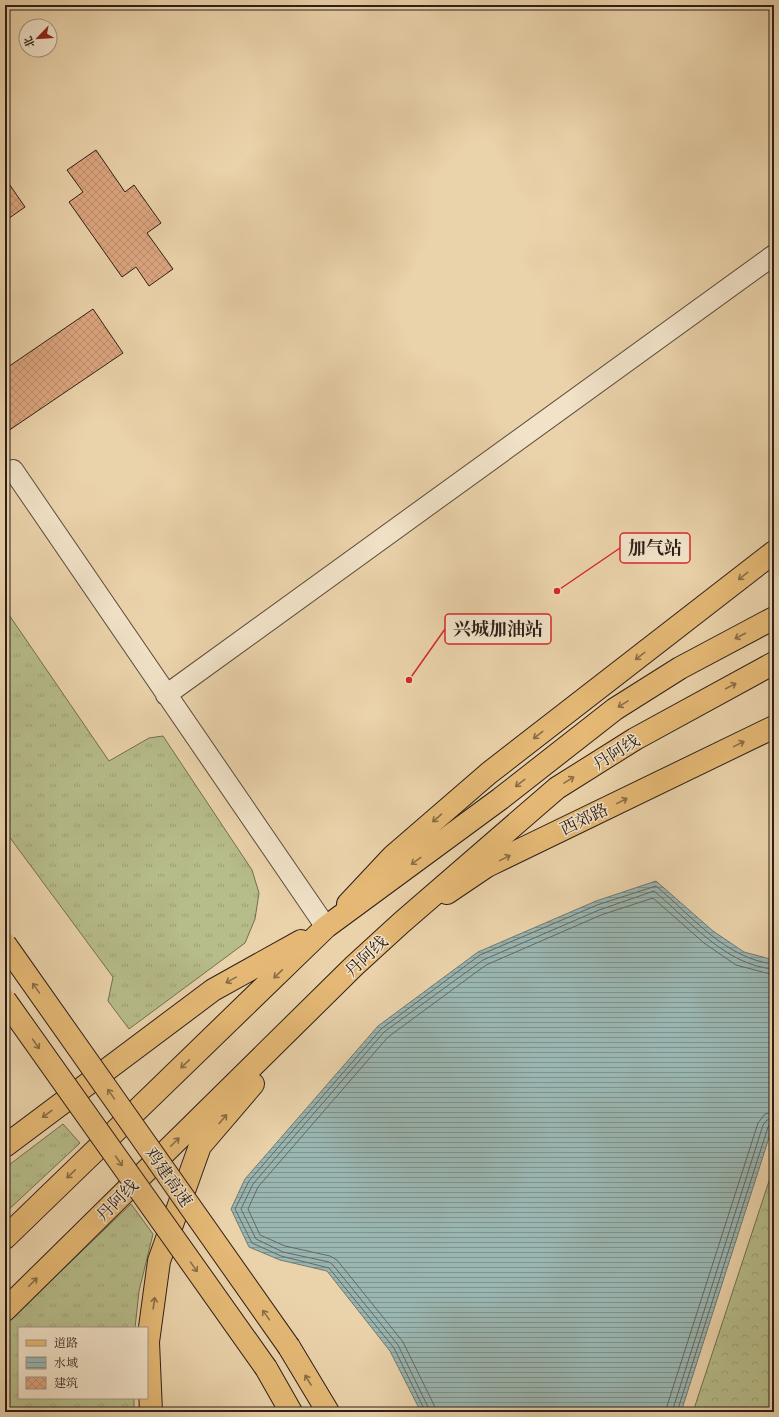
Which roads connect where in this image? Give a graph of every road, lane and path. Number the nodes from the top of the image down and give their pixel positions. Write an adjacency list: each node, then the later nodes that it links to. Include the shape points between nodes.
1 (774, 255): 6 (street)
2 (13, 470): 6 (street)
3 (774, 552): 9 (main road, one-way to 9, via 490,772 393,856)
4 (774, 618): 9 (main road, 丹阿线, one-way to 9, via 680,668 615,709 500,799)
5 (774, 663): 8 (main road, 丹阿线, one-way to 5, via 557,788 635,739)
6 (166, 695): 9 (street)
7 (774, 727): 8 (main road, 西郊路, one-way to 7, via 487,866)
8 (401, 923): 11 (main road, 丹阿线)
9 (326, 927): 13 (main road, one-way to 13, via 213,990); 14 (main road, 丹阿线, one-way to 14)
10 (5, 944): 18 (main road, 鸡建高速, one-way to 10, bridge, via 288,1347)
11 (354, 966): 15 (main road, 丹阿线, one-way to 11); 16 (main road, one-way to 11, via 148,1342 159,1261 200,1146)
12 (5, 1000): 17 (main road, 鸡建高速, one-way to 17, bridge, via 266,1368)
13 (5, 1146)
14 (5, 1238)
15 (5, 1310)
16 (151, 1412)
17 (291, 1412)
18 (328, 1412)

